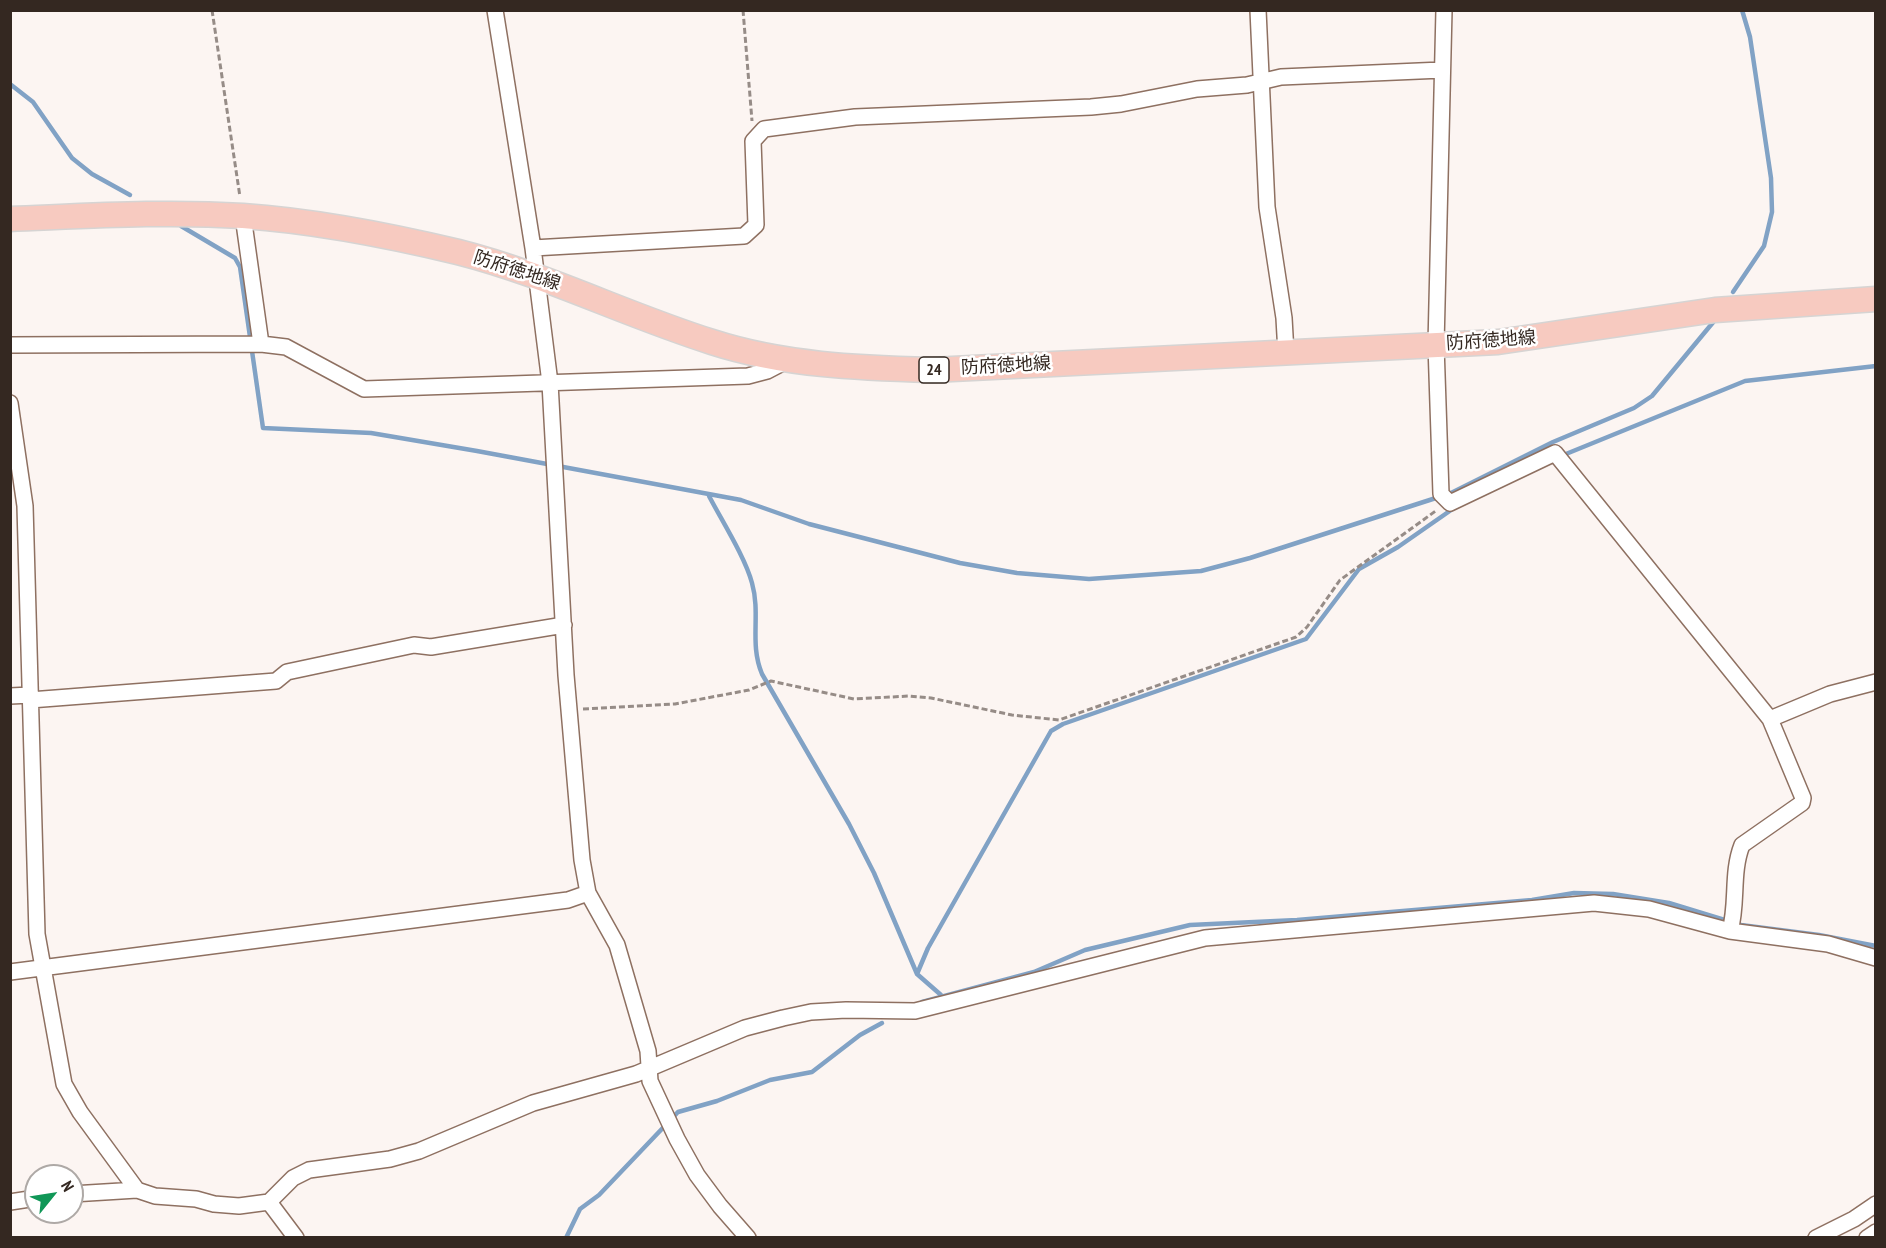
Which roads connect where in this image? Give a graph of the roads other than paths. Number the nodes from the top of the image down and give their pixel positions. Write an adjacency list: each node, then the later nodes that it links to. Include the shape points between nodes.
1 (495, 10): 8 (street)
2 (1258, 10): 5 (street)
3 (1444, 10): 4 (street)
4 (1442, 70): 5 (street, via 1281,76); 13 (street)
5 (1261, 81): 8 (street, via 1111,105 855,117 764,129 753,141 756,225 744,236); 14 (street, via 1267,207)
6 (243, 216): 7 (main road, 防府徳地線 / 24, via 128,214); 9 (main road, 防府徳地線 / 24, via 396,238); 11 (street)
7 (10, 219)
8 (533, 248): 9 (street)
9 (536, 276): 15 (main road, 防府徳地線 / 24, via 713,343); 16 (street)
10 (1875, 299): 13 (main road, 防府徳地線 / 24, via 1743,307 1556,335)
11 (261, 344): 12 (street); 16 (street, via 286,347 364,389)
12 (10, 345)
13 (1436, 345): 14 (main road, 防府徳地線 / 24); 22 (street, via 1439,484 1445,500 1449,503 1555,453)
14 (1286, 353): 15 (main road, 防府徳地線 / 24, via 932,370 852,368)
15 (788, 360): 16 (street, via 748,376)
16 (550, 383): 18 (street)
17 (10, 403): 21 (street, via 25,506)
18 (564, 625): 21 (street, via 431,647 414,645 287,672 276,681); 23 (street, via 582,860)
19 (1875, 682): 22 (street, via 1830,694)
20 (10, 696): 21 (street)
21 (30, 697): 26 (street, via 37,934)
22 (1770, 719): 24 (street, via 1802,803 1742,845 1734,884)
23 (588, 892): 26 (street, via 568,900); 28 (street, via 617,945 648,1051)
24 (1732, 924): 25 (street); 28 (street, via 1594,903 1205,938 915,1011 846,1010 783,1018 744,1028)
25 (1875, 958)
26 (43, 968): 27 (street); 29 (street, via 64,1084)
27 (10, 972)
28 (649, 1068): 31 (street, via 533,1103 419,1151 309,1170 293,1178); 35 (street, via 650,1081 696,1175)
29 (137, 1190): 30 (street); 31 (street, via 214,1204)
30 (84, 1193)
31 (269, 1202): 34 (street)
32 (1875, 1204): 36 (street)
33 (1875, 1232): 37 (street)
34 (296, 1238)
35 (748, 1238)
36 (1816, 1238)
37 (1867, 1238)

